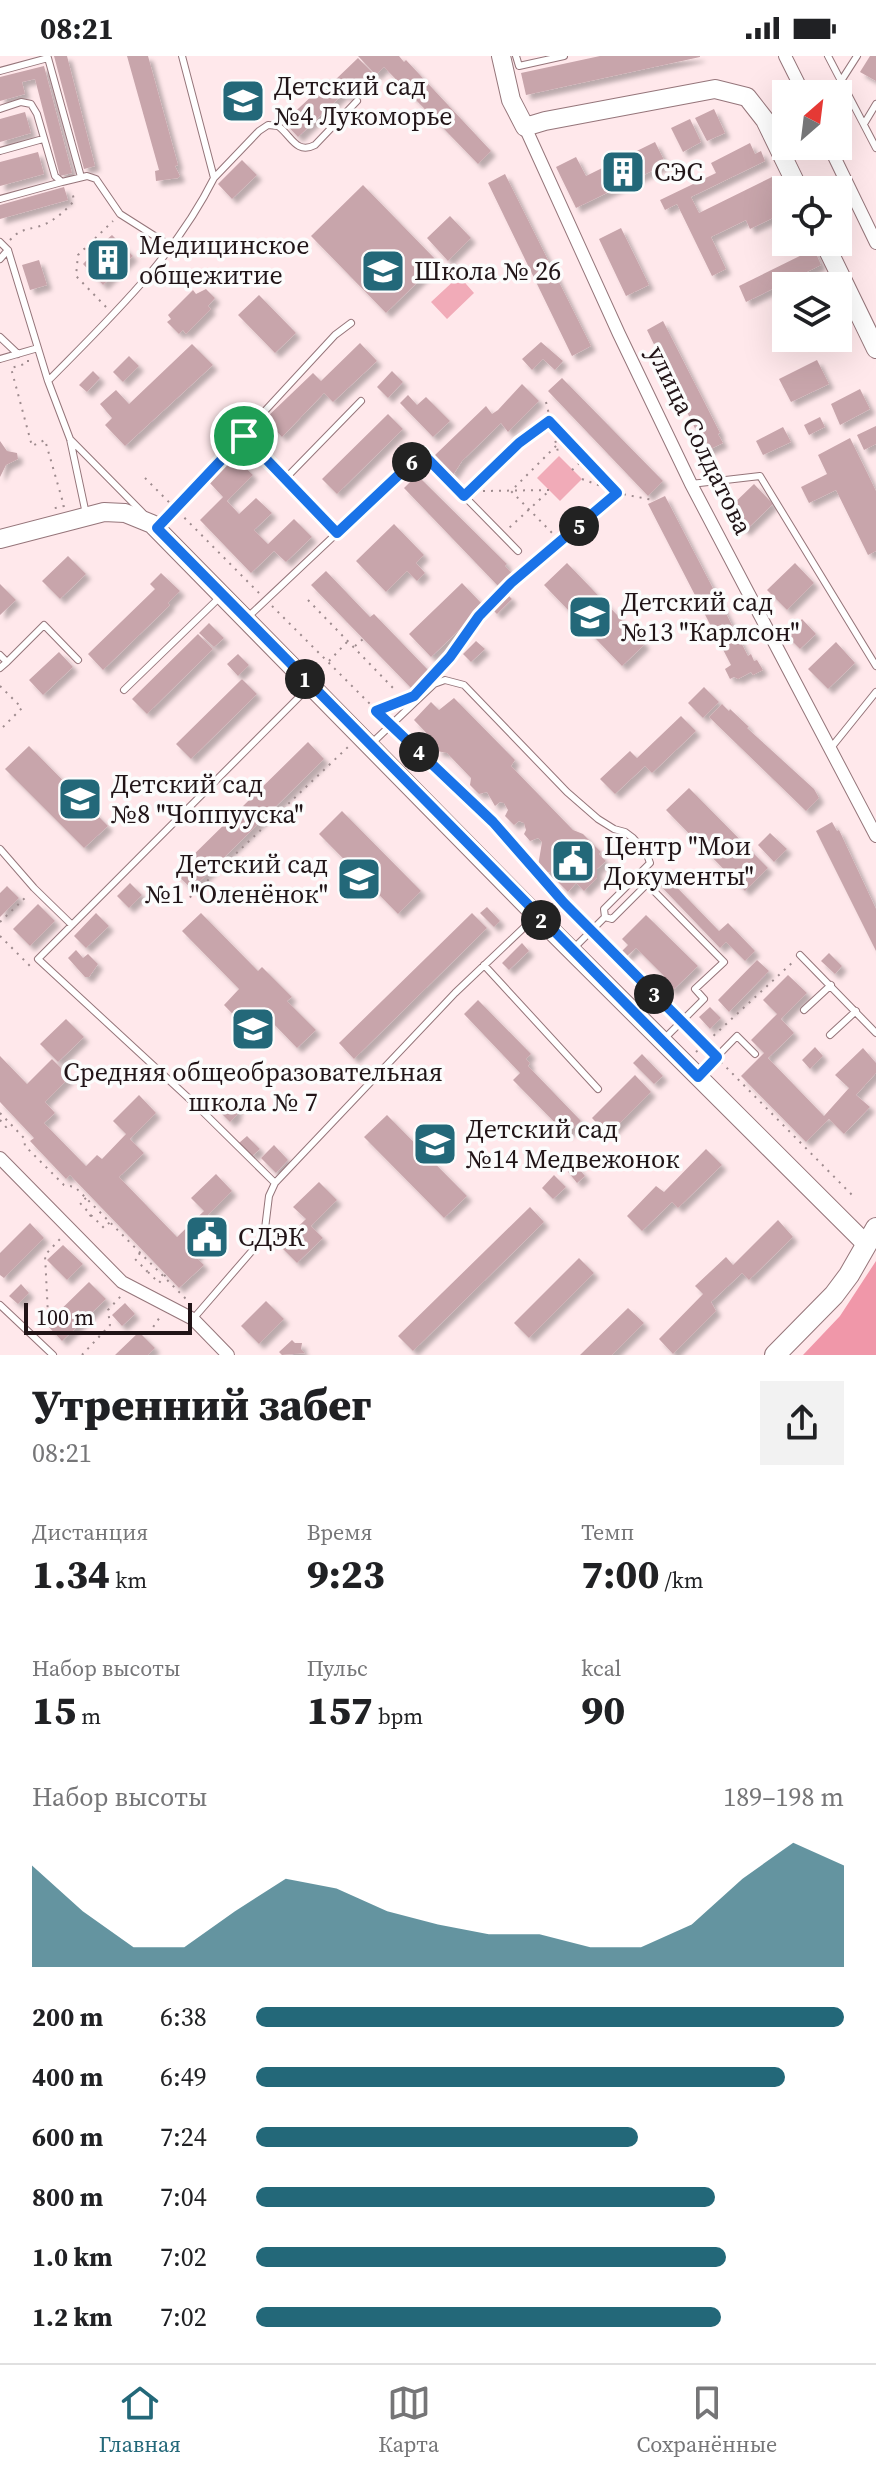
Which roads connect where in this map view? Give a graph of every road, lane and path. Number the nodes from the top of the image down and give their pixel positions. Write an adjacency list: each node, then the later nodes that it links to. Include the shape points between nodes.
1 (182, 56): 24 (lane)
2 (501, 56): 17 (main road, улица Солдатова, via 511,100)
3 (516, 56): 4 (lane, via 519,66)
4 (564, 56)
5 (785, 56): 9 (street)
6 (828, 56): 10 (lane)
7 (857, 56): 11 (lane)
8 (0, 71): 23 (lane, via 48,58)
9 (797, 80)
10 (840, 80)
11 (842, 80)
12 (357, 101): 24 (lane, via 307,149 278,126 263,127)
13 (852, 102): 16 (lane)
14 (876, 104): 16 (lane)
15 (0, 109): 18 (lane, via 31,104)
16 (864, 124): 19 (lane)
17 (525, 127): 22 (main road, via 715,89 747,97 765,120); 57 (street, улица Солдатова)
18 (43, 139): 20 (lane); 26 (lane, via 49,164)
19 (876, 148)
20 (0, 151)
21 (836, 160): 30 (street)
22 (792, 176)
23 (81, 177): 25 (lane); 28 (lane, via 96,179)
24 (214, 178): 31 (lane)
25 (71, 180): 26 (lane); 32 (path, via 74,201 40,226 21,229 10,239)
26 (62, 182): 27 (lane)
27 (0, 199)
28 (120, 214): 31 (lane); 35 (path, via 78,255 76,276)
29 (0, 242): 32 (lane)
30 (876, 243)
31 (172, 247): 35 (lane)
32 (8, 250): 34 (lane); 38 (lane)
33 (831, 256): 39 (main road)
34 (0, 259)
35 (113, 314): 42 (lane)
36 (351, 323): 46 (lane)
37 (0, 337): 40 (lane)
38 (38, 348): 40 (lane); 42 (lane)
39 (876, 349)
40 (22, 353): 41 (lane); 62 (path, via 28,363 11,368 32,446 45,440 64,506)
41 (0, 359)
42 (48, 381): 47 (lane)
43 (361, 401): 55 (lane)
44 (546, 402): 45 (path)
45 (549, 421): 48 (path); 49 (path); 51 (path)
46 (244, 436): 54 (lane); 55 (lane)
47 (70, 439): 65 (lane); 66 (lane)
48 (519, 443): 59 (lane)
49 (556, 446): 50 (path); 58 (path)
50 (559, 456)
51 (585, 458): 52 (path); 60 (path)
52 (572, 470)
53 (145, 478): 63 (path)
54 (202, 479): 63 (path)
55 (285, 479): 67 (lane)
56 (582, 479): 60 (path)
57 (691, 484): 83 (lane, via 760,476); 97 (street, улица Солдатова)
58 (511, 491): 59 (path); 64 (path); 64 (path, via 550,490)
59 (467, 493): 67 (lane, via 422,453); 68 (lane)
60 (617, 493): 61 (path); 70 (path)
61 (653, 500)
62 (51, 509)
63 (175, 509): 66 (path); 73 (path)
64 (529, 510): 68 (path); 70 (path)
65 (86, 516): 66 (main road, via 115,511); 69 (main road)
66 (155, 526): 72 (main road)
67 (337, 533): 73 (lane)
68 (502, 534): 71 (lane)
69 (0, 539)
70 (560, 542): 85 (path, via 479,616)
71 (518, 551)
72 (222, 594): 75 (main road); 88 (lane)
73 (266, 600): 75 (lane); 82 (path)
74 (308, 600): 77 (path)
75 (246, 619): 86 (main road)
76 (363, 639): 78 (path)
77 (348, 641): 78 (path); 82 (path)
78 (354, 647): 89 (path)
79 (0, 655): 81 (lane)
80 (78, 660): 81 (lane, via 44,625)
81 (7, 662): 84 (lane)
82 (328, 662): 92 (path)
83 (876, 666)
84 (0, 668)
85 (432, 676)
86 (311, 685): 95 (main road); 105 (lane)
87 (0, 686): 94 (path, via 22,708)
88 (124, 690)
89 (395, 690)
90 (876, 692): 97 (lane)
91 (414, 696): 92 (path)
92 (376, 711): 93 (path)
93 (391, 725): 95 (lane); 103 (lane, via 434,684 445,680 474,693 567,792 598,819 625,832 651,859 604,909); 106 (path, via 493,822)
94 (0, 730)
95 (370, 745): 102 (main road)
96 (349, 746): 101 (path)
97 (830, 749): 98 (street, улица Солдатова)
98 (876, 836)
99 (0, 849): 100 (lane)
100 (34, 888): 104 (path); 105 (lane)
101 (184, 903)
102 (536, 915): 108 (main road); 110 (lane)
103 (605, 917): 106 (lane); 115 (lane, via 612,919 647,884 724,962 695,989 704,999)
104 (0, 922)
105 (72, 925): 134 (lane, via 38,959)
106 (591, 930): 108 (lane); 115 (path)
107 (0, 936): 111 (path)
108 (571, 951): 118 (main road)
109 (800, 955): 112 (lane); 119 (path)
110 (484, 965): 123 (lane); 134 (lane)
111 (31, 967)
112 (831, 985): 113 (lane); 114 (lane)
113 (804, 1010)
114 (856, 1011): 116 (lane); 117 (lane)
115 (682, 1022): 118 (lane); 119 (path)
116 (876, 1033)
117 (830, 1035)
118 (663, 1041): 122 (main road)
119 (704, 1045): 121 (path); 122 (path)
120 (755, 1054): 121 (lane, via 737,1036)
121 (717, 1057): 122 (lane); 136 (path)
122 (691, 1070): 140 (main road)
123 (598, 1089)
124 (0, 1113): 127 (path)
125 (0, 1120): 127 (path, via 6,1127)
126 (19, 1122): 128 (path)
127 (10, 1123): 128 (path)
128 (14, 1127): 129 (path)
129 (31, 1153): 130 (path); 133 (path)
130 (27, 1157)
131 (0, 1158): 150 (street, via 122,1282)
132 (48, 1160): 133 (path)
133 (43, 1165): 135 (path, via 52,1177)
134 (275, 1183): 150 (lane, via 264,1237)
135 (85, 1195): 137 (path, via 80,1203); 139 (path)
136 (855, 1198)
137 (91, 1215): 138 (path); 139 (path, via 104,1228)
138 (87, 1219)
139 (112, 1221): 142 (path)
140 (871, 1236): 156 (main road, via 834,1295)
141 (60, 1239): 152 (path, via 45,1255 48,1315)
142 (139, 1250): 143 (path, via 135,1259); 145 (path)
143 (147, 1271): 144 (path); 145 (path, via 159,1283)
144 (142, 1275)
145 (165, 1276): 147 (path, via 186,1299)
146 (121, 1296): 154 (path, via 108,1310 110,1325)
147 (183, 1302)
148 (0, 1305): 152 (lane)
149 (160, 1317): 151 (path, via 147,1336)
150 (193, 1319): 155 (street)
151 (143, 1333)
152 (31, 1334): 153 (lane)
153 (53, 1355)
154 (82, 1355)
155 (228, 1355)
156 (775, 1355)

